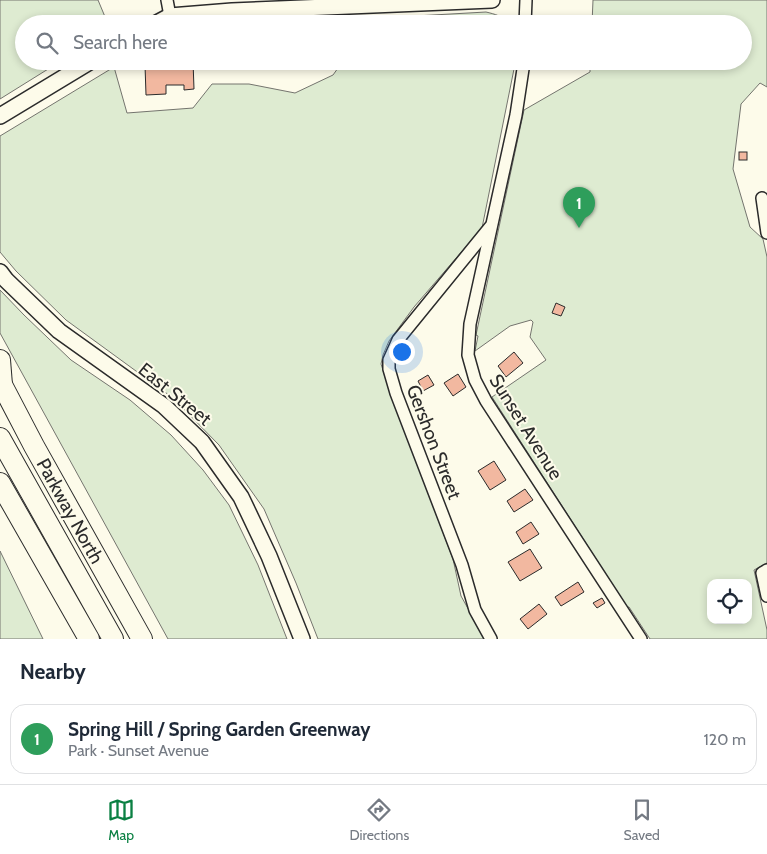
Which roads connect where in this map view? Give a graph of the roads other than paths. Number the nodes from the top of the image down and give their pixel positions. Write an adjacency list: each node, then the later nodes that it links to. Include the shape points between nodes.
1 (167, 0): 4 (street)
2 (492, 0): 5 (main road)
3 (526, 0): 6 (street)
4 (170, 15)
5 (182, 15)
6 (525, 15)
7 (77, 70): 9 (main road)
8 (523, 70): 11 (street, Sunset Avenue)
9 (0, 116)
10 (762, 198): 12 (street)
11 (493, 225): 24 (street, Gershon Street, via 398,340 389,369 462,565 475,610); 25 (street, Sunset Avenue, via 470,324 468,355 475,380)
12 (767, 233)
13 (0, 272): 23 (main road, East Street, via 59,332 164,406 202,442 241,498 269,556)
14 (0, 360): 15 (highway)
15 (1, 383): 22 (highway, Parkway North)
16 (0, 438): 21 (highway)
17 (0, 483): 20 (highway)
18 (764, 572): 19 (street)
19 (767, 596)
20 (89, 639)
21 (114, 639)
22 (142, 639)
23 (302, 639)
24 (491, 639)
25 (642, 639)

